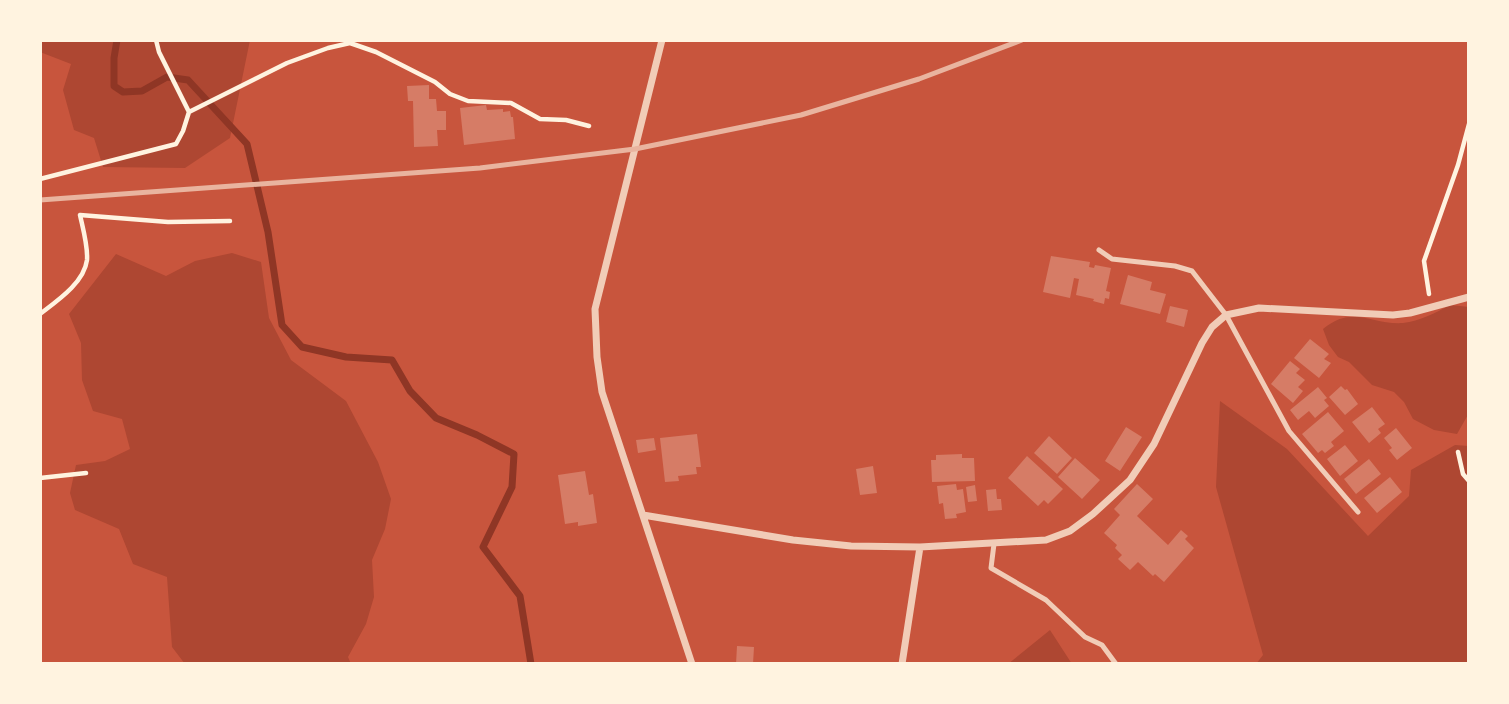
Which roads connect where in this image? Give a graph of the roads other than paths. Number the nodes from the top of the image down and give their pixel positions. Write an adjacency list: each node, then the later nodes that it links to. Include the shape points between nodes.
1 (662, 40): 6 (street, via 596,309 602,392)
2 (1099, 250): 4 (lane, via 1112,259 1192,271)
3 (1469, 297): 4 (street, via 1393,316 1259,308)
4 (1226, 315): 5 (lane, via 1289,431); 7 (street, via 1202,344 1154,444 1113,497 1070,531 1046,540)
5 (1358, 512)
6 (643, 515): 8 (street, via 793,540); 9 (street)
7 (994, 544): 8 (street); 11 (lane, via 991,568 1046,600 1085,637 1102,645)
8 (920, 547): 10 (street)
9 (692, 664)
10 (902, 664)
11 (1115, 664)

